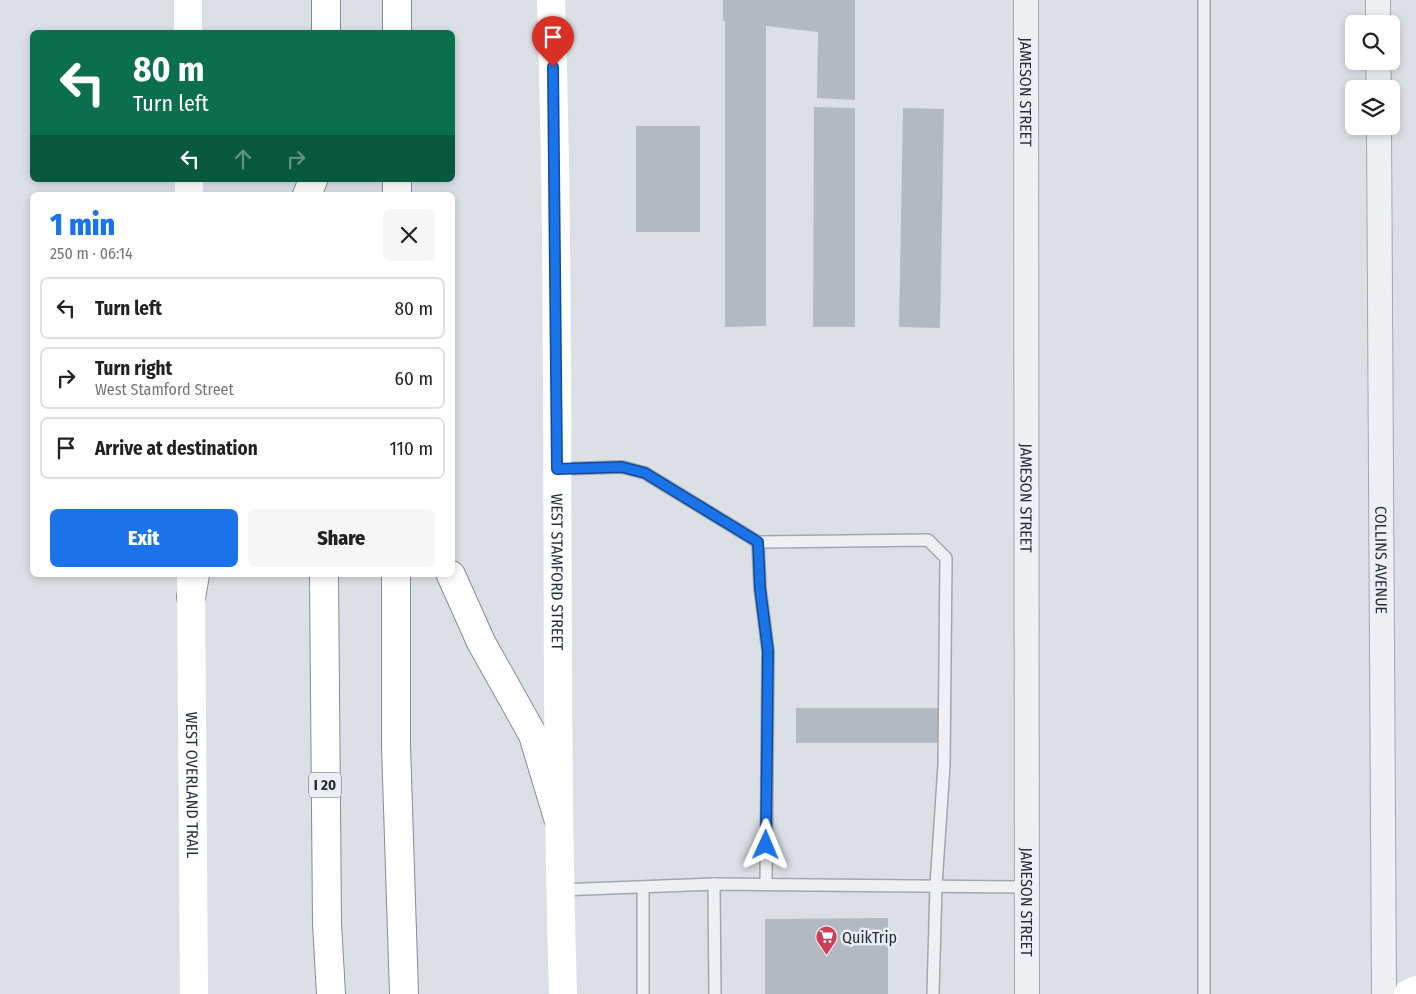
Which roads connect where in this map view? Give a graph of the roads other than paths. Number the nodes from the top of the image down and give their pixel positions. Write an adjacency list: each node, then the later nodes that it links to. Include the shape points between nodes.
1 (188, 0): 9 (main road)
2 (326, 0): 10 (main road)
3 (397, 0): 11 (main road)
4 (551, 0): 13 (main road, WEST STAMFORD STREET)
5 (1026, 0): 23 (street, JAMESON STREET)
6 (1204, 0): 35 (lane)
7 (1378, 0): 8 (street)
8 (1378, 15)
9 (188, 30)
10 (326, 30)
11 (397, 30)
12 (1379, 135): 36 (street, COLLINS AVENUE)
13 (557, 469): 14 (lane, via 622,467 645,473); 19 (main road, WEST STAMFORD STREET)
14 (758, 542): 21 (lane, via 768,651); 22 (lane, via 928,540 946,558 944,765)
15 (324, 577): 28 (main road, I 20, via 326,904)
16 (396, 577): 29 (main road, via 396,746)
17 (452, 577): 19 (main road, via 481,642 533,735)
18 (192, 582): 27 (main road, WEST OVERLAND TRAIL)
19 (558, 818): 25 (main road, WEST STAMFORD STREET)
20 (714, 884): 21 (lane); 24 (lane); 32 (lane)
21 (766, 884): 22 (lane)
22 (936, 885): 23 (lane); 33 (lane)
23 (1027, 887): 34 (street, JAMESON STREET)
24 (643, 888): 25 (lane); 31 (lane)
25 (560, 890): 30 (main road, WEST STAMFORD STREET)
26 (1416, 990): 37 (main road)
27 (194, 994)
28 (331, 994)
29 (404, 994)
30 (563, 994)
31 (643, 994)
32 (715, 994)
33 (933, 994)
34 (1027, 994)
35 (1204, 994)
36 (1384, 994)
37 (1408, 994)

